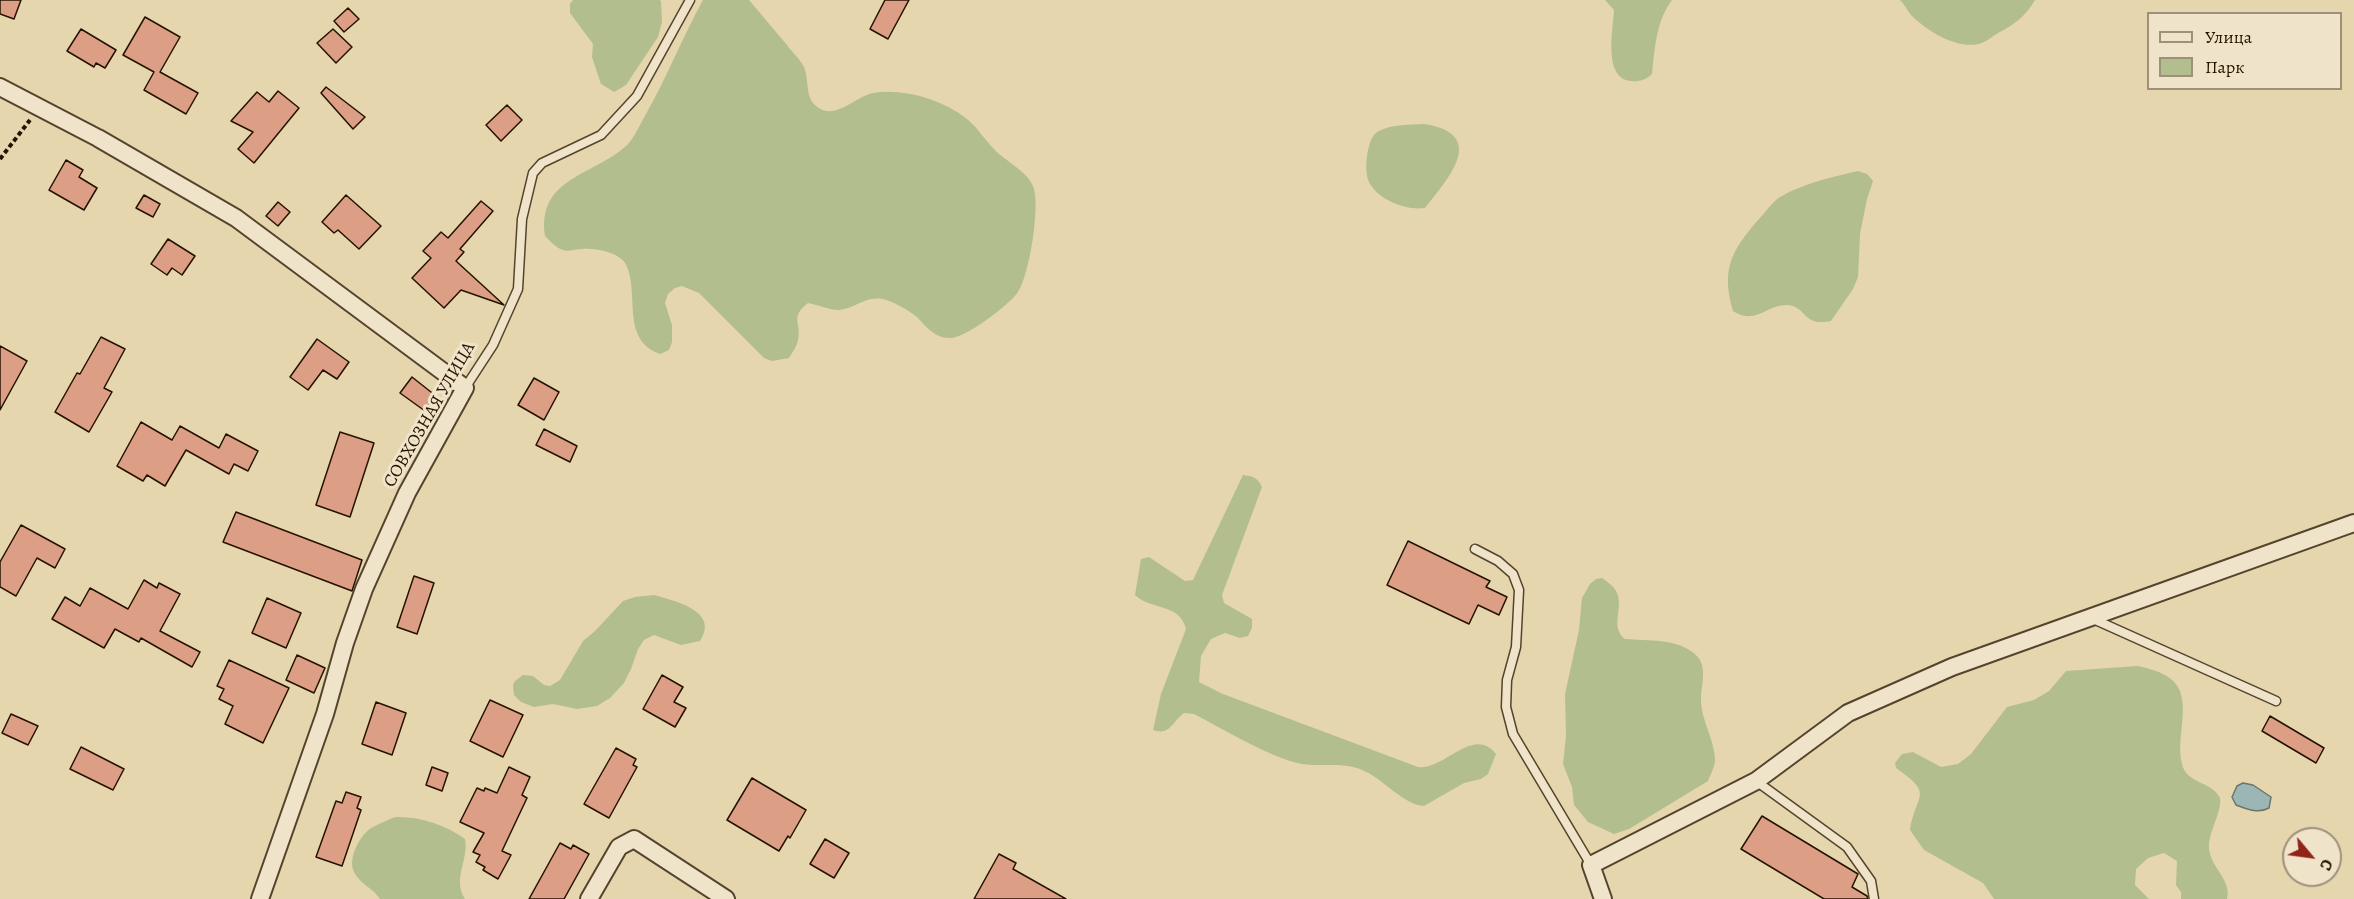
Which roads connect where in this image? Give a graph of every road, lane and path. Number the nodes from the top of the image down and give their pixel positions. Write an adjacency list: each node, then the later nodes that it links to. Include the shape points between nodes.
1 (690, 0): 5 (lane, СОВХОЗНАЯ УЛИЦА, via 637,96 601,135 542,163 533,173 522,219 518,289 493,345)
2 (0, 87): 3 (street)
3 (39, 107): 4 (path); 5 (street, via 236,218)
4 (0, 159)
5 (465, 388): 12 (street, СОВХОЗНАЯ УЛИЦА, via 407,493 364,589)
6 (2354, 523): 8 (street)
7 (1475, 549): 11 (lane, via 1512,574 1519,590 1516,647 1507,680 1506,706 1513,734)
8 (2091, 618): 9 (lane); 10 (street, via 1952,667 1848,713)
9 (2276, 701)
10 (1756, 781): 11 (street); 16 (lane, via 1847,847 1871,881)
11 (1591, 865): 15 (street)
12 (260, 899)
13 (589, 899): 14 (street, via 619,847 634,839)
14 (726, 899)
15 (1603, 899)
16 (1874, 899)

